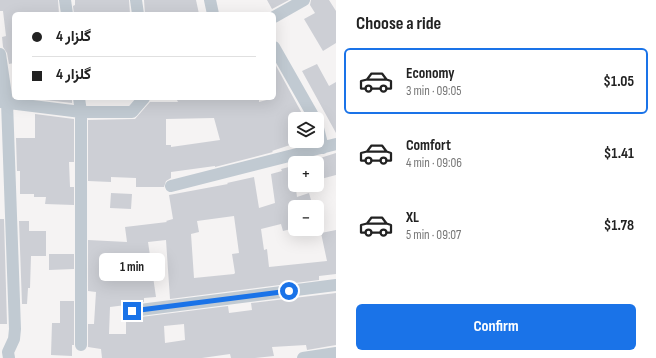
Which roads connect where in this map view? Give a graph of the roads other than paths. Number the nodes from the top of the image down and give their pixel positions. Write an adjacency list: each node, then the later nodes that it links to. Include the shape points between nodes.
1 (66, 0): 5 (street)
2 (136, 0): 6 (street)
3 (210, 0): 7 (street)
4 (304, 0): 8 (street)
5 (68, 12)
6 (138, 12)
7 (213, 12)
8 (276, 16)
9 (276, 51): 15 (street)
10 (0, 54): 13 (street)
11 (79, 100): 14 (street)
12 (142, 100): 14 (street, via 132,112)
13 (4, 102): 14 (street); 24 (street, via 15,329)
14 (81, 112): 22 (street)
15 (311, 112)
16 (336, 144): 18 (street)
17 (323, 148): 19 (street)
18 (324, 148)
19 (171, 186)
20 (336, 285): 21 (street)
21 (132, 311)
22 (81, 345)
23 (336, 353): 25 (street)
24 (8, 358)
25 (303, 358)

